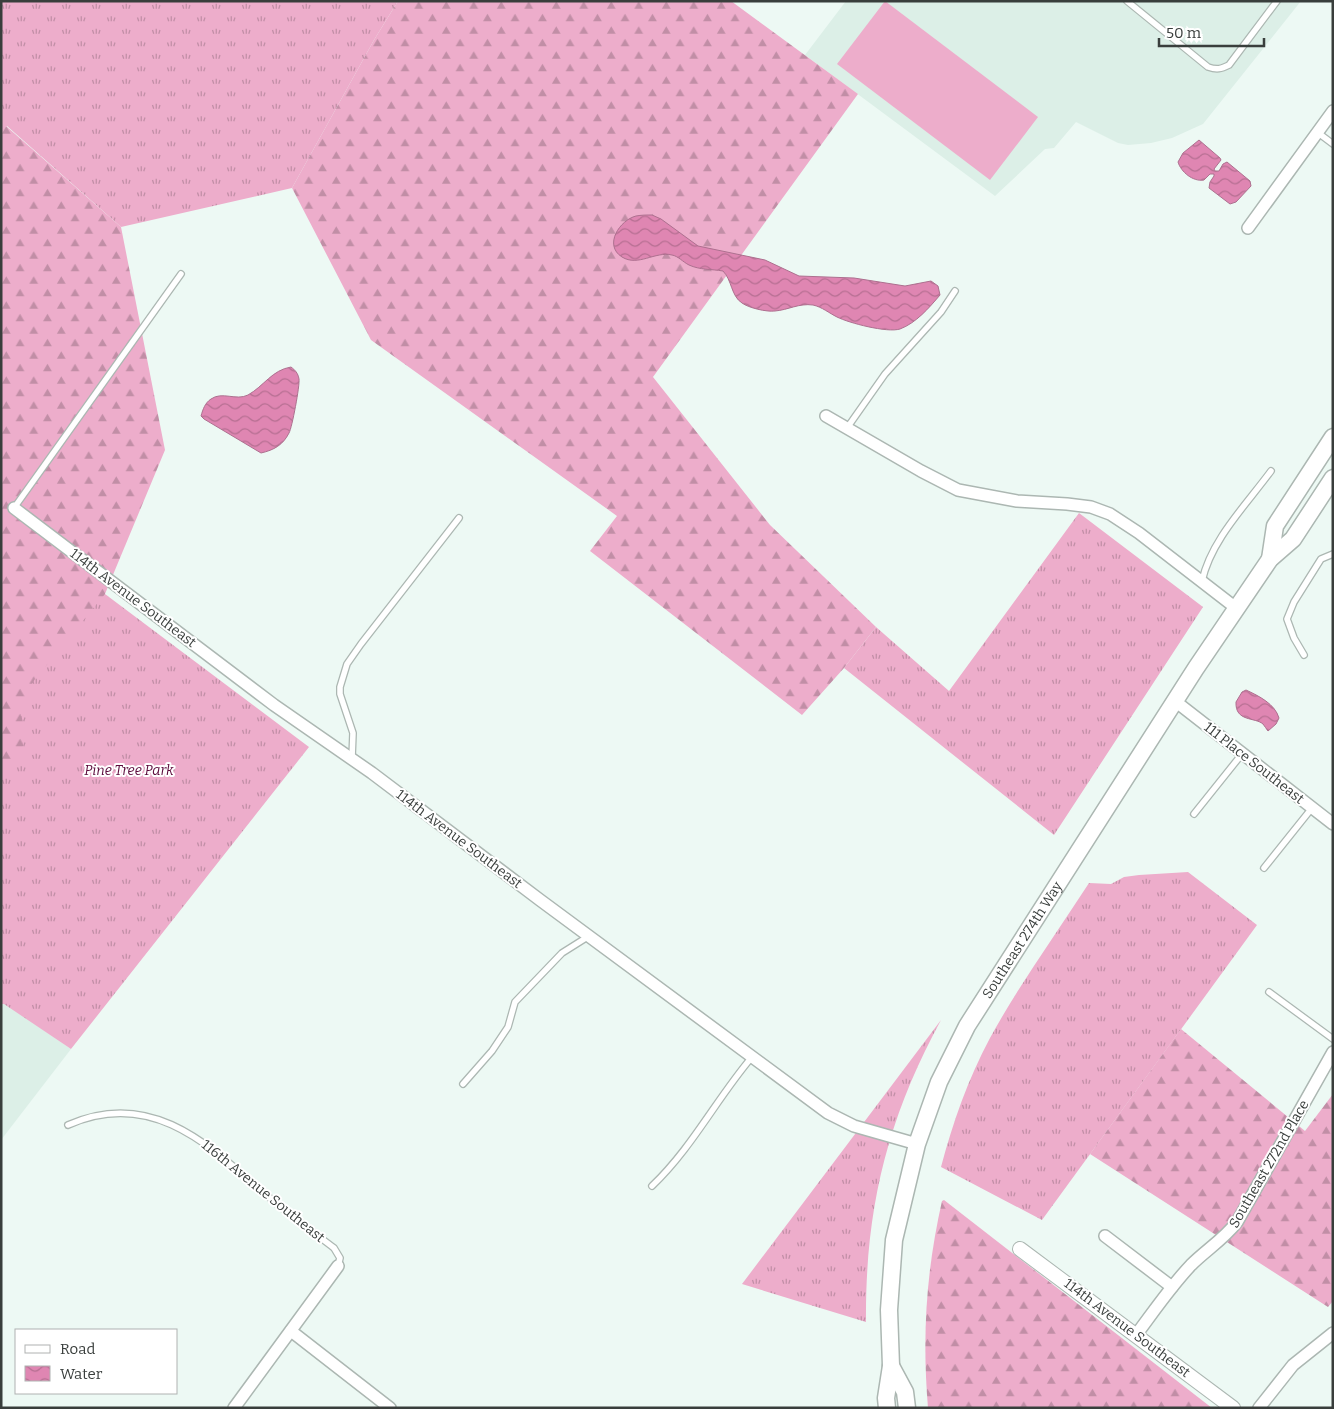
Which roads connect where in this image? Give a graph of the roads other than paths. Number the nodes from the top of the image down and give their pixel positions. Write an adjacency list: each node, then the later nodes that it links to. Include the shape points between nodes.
1 (1127, 1): 2 (lane, via 1208,67 1216,69 1229,65)
2 (1277, 1)
3 (1333, 111): 4 (street)
4 (1317, 132): 5 (lane); 6 (street)
5 (1333, 144)
6 (1248, 228)
7 (181, 274): 14 (lane)
8 (955, 291): 10 (lane, via 941,312 885,374)
9 (826, 416): 10 (street)
10 (847, 428): 18 (street, via 958,490 1017,502 1091,507 1110,514)
11 (1333, 437): 17 (main road, Southeast 274th Way, via 1275,526)
12 (1271, 471): 18 (lane, via 1216,544)
13 (1333, 478): 17 (main road, Southeast 274th Way, via 1293,539)
14 (14, 508): 23 (street, 114th Avenue Southeast, via 274,705)
15 (459, 518): 23 (lane, via 347,664 340,694 353,733)
16 (1333, 554): 20 (lane, via 1321,559 1310,574 1287,620)
17 (1270, 559): 19 (main road, Southeast 274th Way)
18 (1202, 581): 19 (street)
19 (1236, 608): 21 (main road, Southeast 274th Way)
20 (1304, 655)
21 (1174, 701): 22 (street, 111 Place Southeast); 35 (main road, Southeast 274th Way, via 966,1026 939,1082)
22 (1242, 754): 24 (street, 111 Place Southeast); 25 (lane)
23 (352, 758): 28 (street, 114th Avenue Southeast)
24 (1312, 808): 26 (street, 111 Place Southeast); 27 (lane)
25 (1194, 814)
26 (1333, 824)
27 (1264, 868)
28 (589, 936): 32 (street, 114th Avenue Southeast); 33 (lane, via 562,953 515,1002 508,1027)
29 (1269, 992): 30 (lane)
30 (1333, 1039)
31 (1333, 1052): 40 (street, Southeast 272nd Place, via 1237,1222)
32 (752, 1056): 35 (street, 114th Avenue Southeast, via 828,1113 854,1126); 36 (lane, via 700,1130)
33 (463, 1084)
34 (68, 1126): 39 (lane, 116th Avenue Southeast, via 92,1116 118,1112 166,1122 227,1159 334,1248 340,1258)
35 (917, 1144): 44 (main road, Southeast 274th Way, via 894,1240 889,1310)
36 (652, 1186)
37 (1105, 1236): 40 (street)
38 (1020, 1249): 43 (street, 114th Avenue Southeast)
39 (338, 1266): 41 (street, 116th Avenue Southeast)
40 (1172, 1287): 43 (street, Southeast 272nd Place)
41 (291, 1331): 45 (street, 116th Avenue Southeast); 46 (street)
42 (1333, 1333): 50 (street, via 1293,1366)
43 (1136, 1335): 49 (street, 114th Avenue Southeast)
44 (891, 1366): 47 (main road, Southeast 274th Way); 48 (main road, Southeast 274th Way, via 905,1392)
45 (234, 1408)
46 (390, 1408)
47 (887, 1408)
48 (907, 1408)
49 (1233, 1408)
50 (1259, 1408)

